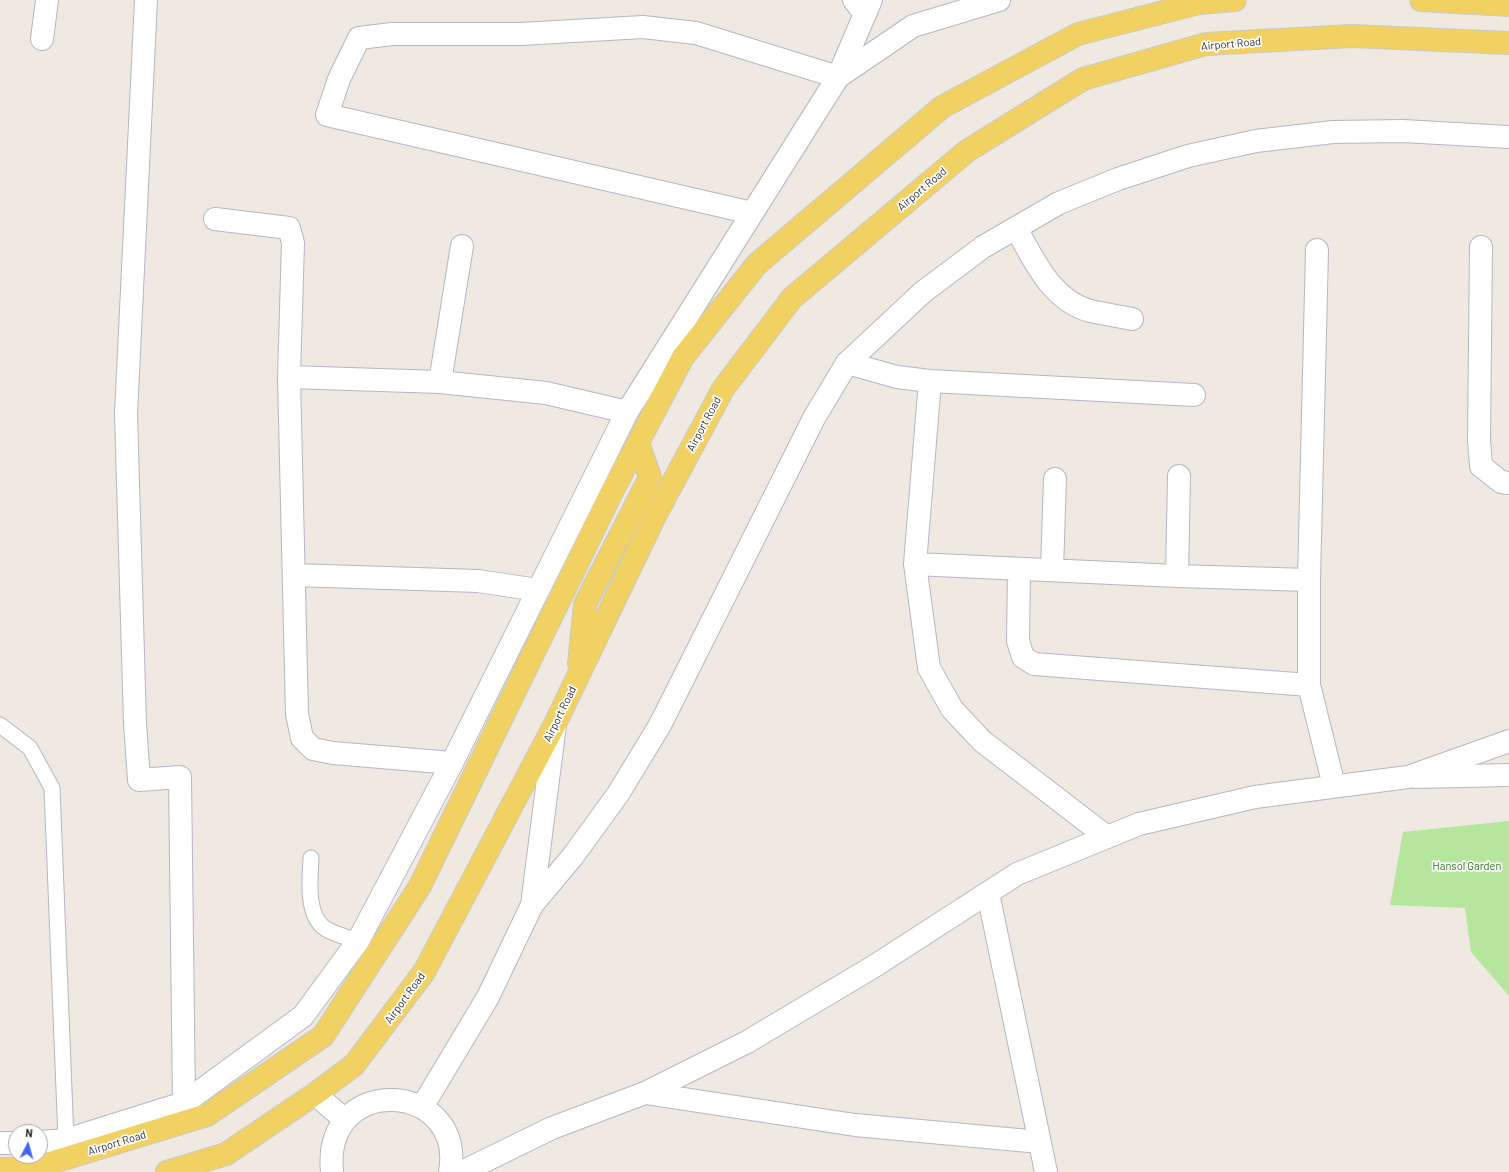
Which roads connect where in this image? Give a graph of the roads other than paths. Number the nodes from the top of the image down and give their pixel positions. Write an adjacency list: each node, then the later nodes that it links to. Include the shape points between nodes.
1 (47, 0): 8 (street)
2 (146, 0): 52 (street, via 126,414 135,723 139,780 180,777)
3 (999, 0): 10 (street, via 913,26)
4 (1235, 0): 25 (main road, Airport Road, via 1199,3 1078,34 942,107 757,264 683,356)
5 (1421, 0): 7 (main road)
6 (863, 5): 10 (street)
7 (1509, 5)
8 (42, 39)
9 (1509, 43): 36 (main road, Airport Road, via 1352,36 1206,44 1083,79 967,152 792,298 723,389 656,516)
10 (838, 77): 12 (street); 12 (street, via 696,33 643,27 521,34 392,34 359,38 339,79 327,115)
11 (1509, 137): 14 (street, via 1403,131 1333,132 1256,141 1188,156 1118,178 1059,203)
12 (752, 213): 24 (street)
13 (215, 219): 20 (street, via 289,228 293,243)
14 (1016, 228): 18 (street, via 1046,281 1065,298 1088,310); 19 (street, via 983,247 923,292)
15 (462, 246): 22 (street)
16 (1481, 247): 28 (street, via 1481,466 1501,482)
17 (1317, 250): 34 (street)
18 (1132, 319)
19 (847, 363): 21 (street, via 897,377); 48 (street, via 814,418 660,725 618,794 573,856)
20 (289, 377): 22 (street); 32 (street)
21 (930, 381): 23 (street); 29 (street)
22 (440, 382): 24 (street, via 546,393)
23 (1194, 395)
24 (627, 412): 35 (street)
25 (638, 442): 36 (main road, via 650,477 585,604); 58 (main road, Airport Road, via 420,886 323,1036 207,1116 34,1168)
26 (1179, 476): 33 (street)
27 (1055, 479): 31 (street)
28 (1509, 483)
29 (915, 564): 30 (street); 45 (street, via 929,668 952,709 982,741)
30 (1019, 569): 31 (street); 37 (street, via 1018,641 1023,657 1034,664)
31 (1052, 570): 33 (street)
32 (294, 575): 35 (street, via 478,581); 41 (street, via 297,714 302,738 313,749 333,753)
33 (1177, 576): 34 (street)
34 (1309, 580): 37 (street)
35 (538, 590): 41 (street)
36 (578, 677): 38 (main road, Airport Road)
37 (1308, 685): 44 (street)
38 (556, 724): 48 (street); 51 (main road, Airport Road, via 424,972 354,1065)
39 (0, 725): 55 (lane, via 30,748 52,788)
40 (1509, 741): 43 (street)
41 (452, 763): 49 (street)
42 (1509, 775): 43 (street)
43 (1408, 777): 44 (street)
44 (1334, 786): 45 (street, via 1255,797 1140,824)
45 (1107, 837): 47 (street, via 1016,874)
46 (311, 858): 49 (lane, via 311,897 318,920 323,927)
47 (988, 893): 50 (street, via 873,967 747,1042); 57 (street)
48 (532, 904): 53 (street, via 488,996)
49 (358, 941): 52 (street, via 303,1016)
50 (645, 1093): 57 (street, via 856,1125); 62 (street, via 552,1128)
51 (315, 1094): 54 (street); 59 (main road, Airport Road, via 226,1154)
52 (184, 1103): 55 (street)
53 (422, 1106): 54 (street, via 402,1100 381,1100 361,1107); 61 (street, via 438,1120 449,1138 453,1159)
54 (345, 1120): 60 (street, via 335,1137 330,1156)
55 (66, 1140): 56 (street)
56 (48, 1141)
57 (1040, 1142): 63 (street)
58 (0, 1169)
59 (167, 1172)
60 (332, 1172)
61 (450, 1172)
62 (462, 1172)
63 (1046, 1172)

